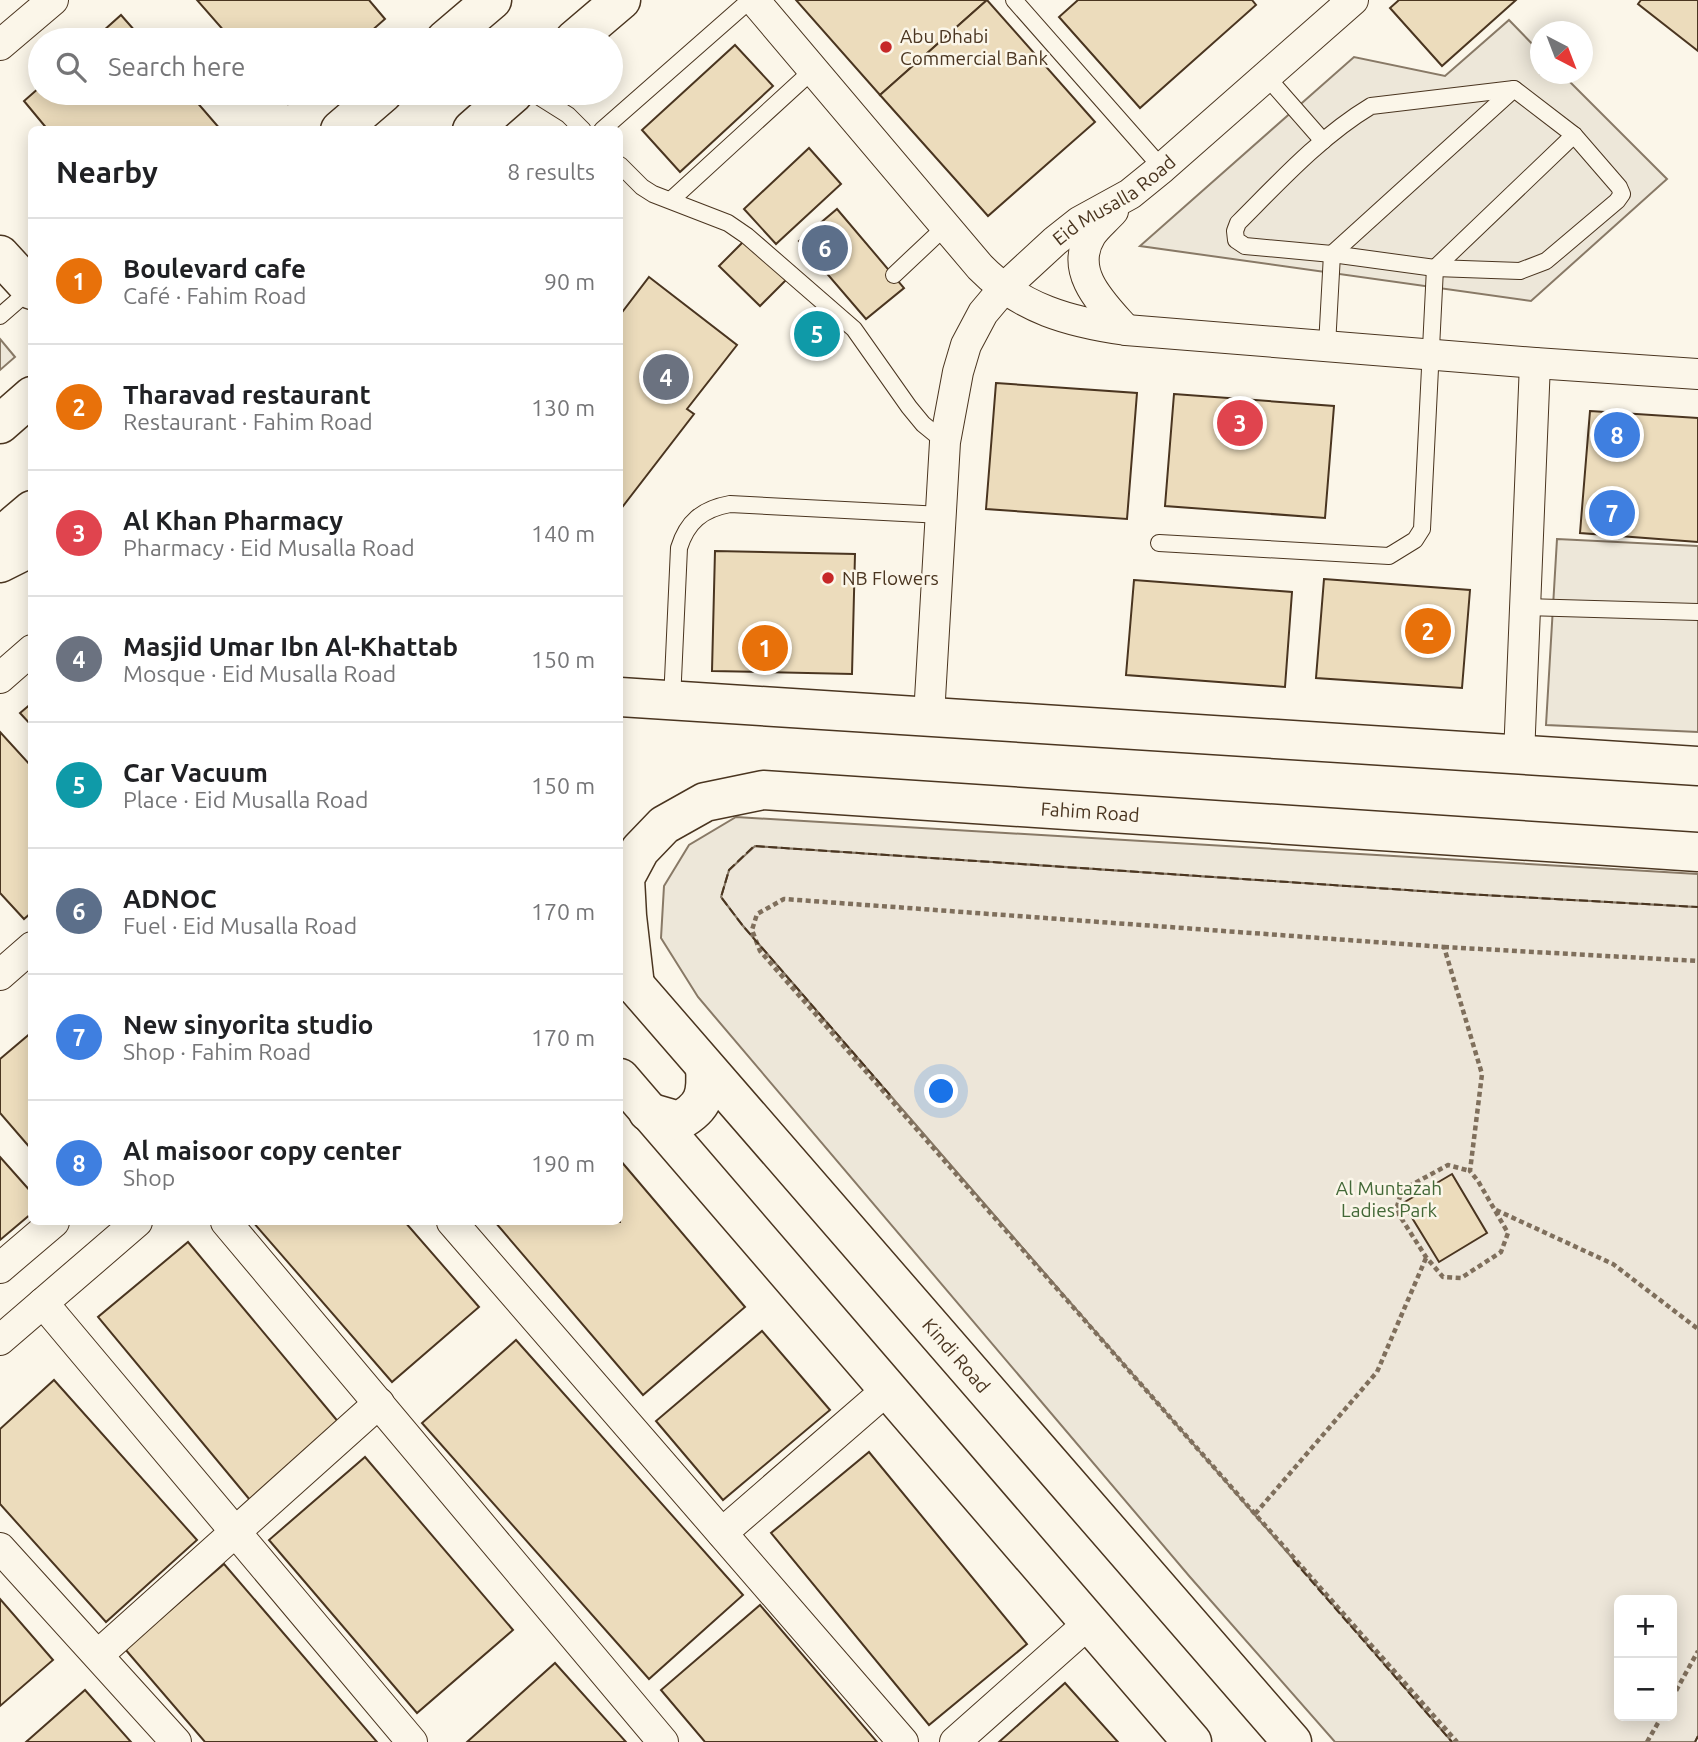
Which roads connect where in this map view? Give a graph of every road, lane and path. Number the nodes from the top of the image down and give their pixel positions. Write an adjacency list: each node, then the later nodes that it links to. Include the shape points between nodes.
1 (53, 0): 9 (street)
2 (492, 0): 7 (main road)
3 (621, 0): 8 (main road)
4 (752, 0): 10 (street); 19 (lane)
5 (1014, 0): 23 (lane)
6 (1353, 0): 11 (street, Eid Musalla Road)
7 (459, 28)
8 (588, 28)
9 (0, 45)
10 (813, 69): 25 (lane); 26 (street)
11 (1266, 76): 21 (lane); 23 (street, Eid Musalla Road)
12 (1514, 89): 20 (lane); 21 (lane, via 1371,106); 27 (lane)
13 (369, 105): 16 (main road)
14 (500, 105): 17 (main road)
15 (551, 105): 18 (lane)
16 (345, 126)
17 (477, 126)
18 (579, 126)
19 (607, 126)
20 (1574, 135): 29 (lane); 29 (lane, via 1619,187 1622,194 1617,201 1536,266 1520,271)
21 (1323, 141): 27 (lane, via 1235,231 1236,240 1245,246)
22 (623, 168): 25 (lane, via 642,187)
23 (1162, 168): 24 (street, Eid Musalla Road)
24 (1130, 194): 32 (street, Eid Musalla Road, via 1079,222); 35 (street, via 1090,236 1082,264 1089,286)
25 (671, 200): 42 (lane, via 736,228 851,314 916,415)
26 (946, 226): 30 (lane); 32 (street)
27 (1332, 254): 29 (lane); 36 (lane)
28 (0, 255): 31 (main road)
29 (1435, 268): 37 (lane)
30 (894, 275)
31 (28, 287)
32 (1004, 288): 35 (street, via 1061,317); 42 (street, Eid Musalla Road, via 966,345)
33 (28, 293): 34 (lane)
34 (0, 316)
35 (1126, 330): 36 (street)
36 (1327, 346): 37 (street)
37 (1430, 355): 38 (street); 46 (lane, via 1422,529 1403,550 1388,556)
38 (1535, 363): 39 (street); 49 (street)
39 (1698, 374)
40 (28, 400): 41 (main road)
41 (0, 424)
42 (945, 442): 44 (street, Eid Musalla Road)
43 (28, 513): 45 (main road)
44 (942, 515): 54 (lane, via 730,504 704,512 693,520 679,548); 55 (street, Eid Musalla Road)
45 (0, 537)
46 (1160, 543)
47 (28, 549): 48 (main road)
48 (0, 563)
49 (1525, 607): 50 (lane); 56 (street)
50 (1698, 612)
51 (28, 654): 52 (street)
52 (0, 678)
53 (623, 697): 54 (main road)
54 (672, 701): 55 (main road)
55 (929, 716): 56 (main road)
56 (1519, 756): 57 (main road)
57 (1698, 766)
58 (1698, 852): 63 (main road, Fahim Road, via 764,790 705,802 664,825 640,850 625,878)
59 (1444, 947): 61 (path); 67 (path, via 1482,1074); 80 (path, via 784,900 757,914 752,930 760,951)
60 (28, 950): 62 (street)
61 (1698, 961)
62 (0, 975)
63 (627, 977): 64 (main road, Kindi Road)
64 (705, 1067): 66 (main road, via 702,1101 693,1113 679,1121); 95 (main road, Kindi Road)
65 (623, 1082): 66 (main road)
66 (648, 1112): 78 (main road)
67 (1470, 1171): 68 (path); 73 (path, via 1448,1164 1402,1190 1396,1210)
68 (1495, 1210): 73 (path, via 1508,1233 1501,1252 1461,1278 1443,1277); 76 (path, via 1613,1264)
69 (50, 1225): 74 (street)
70 (134, 1225): 75 (street)
71 (229, 1225): 79 (street)
72 (455, 1225): 82 (street)
73 (1426, 1257): 80 (path, via 1377,1372)
74 (0, 1268)
75 (43, 1303): 77 (street); 81 (street)
76 (1698, 1329)
77 (1, 1339)
78 (888, 1389): 82 (street); 84 (main road)
79 (379, 1404): 81 (street); 91 (street)
80 (1255, 1514): 96 (path)
81 (235, 1532): 86 (street); 90 (street)
82 (722, 1533): 92 (street)
83 (0, 1548): 86 (street)
84 (1089, 1623): 93 (street); 94 (main road)
85 (1698, 1651): 87 (path)
86 (97, 1656): 89 (street)
87 (1677, 1689)
88 (1659, 1721): 97 (path)
89 (176, 1742)
90 (412, 1742)
91 (663, 1742)
92 (903, 1742)
93 (955, 1742)
94 (1192, 1742)
95 (1292, 1742)
96 (1457, 1742)
97 (1647, 1742)

